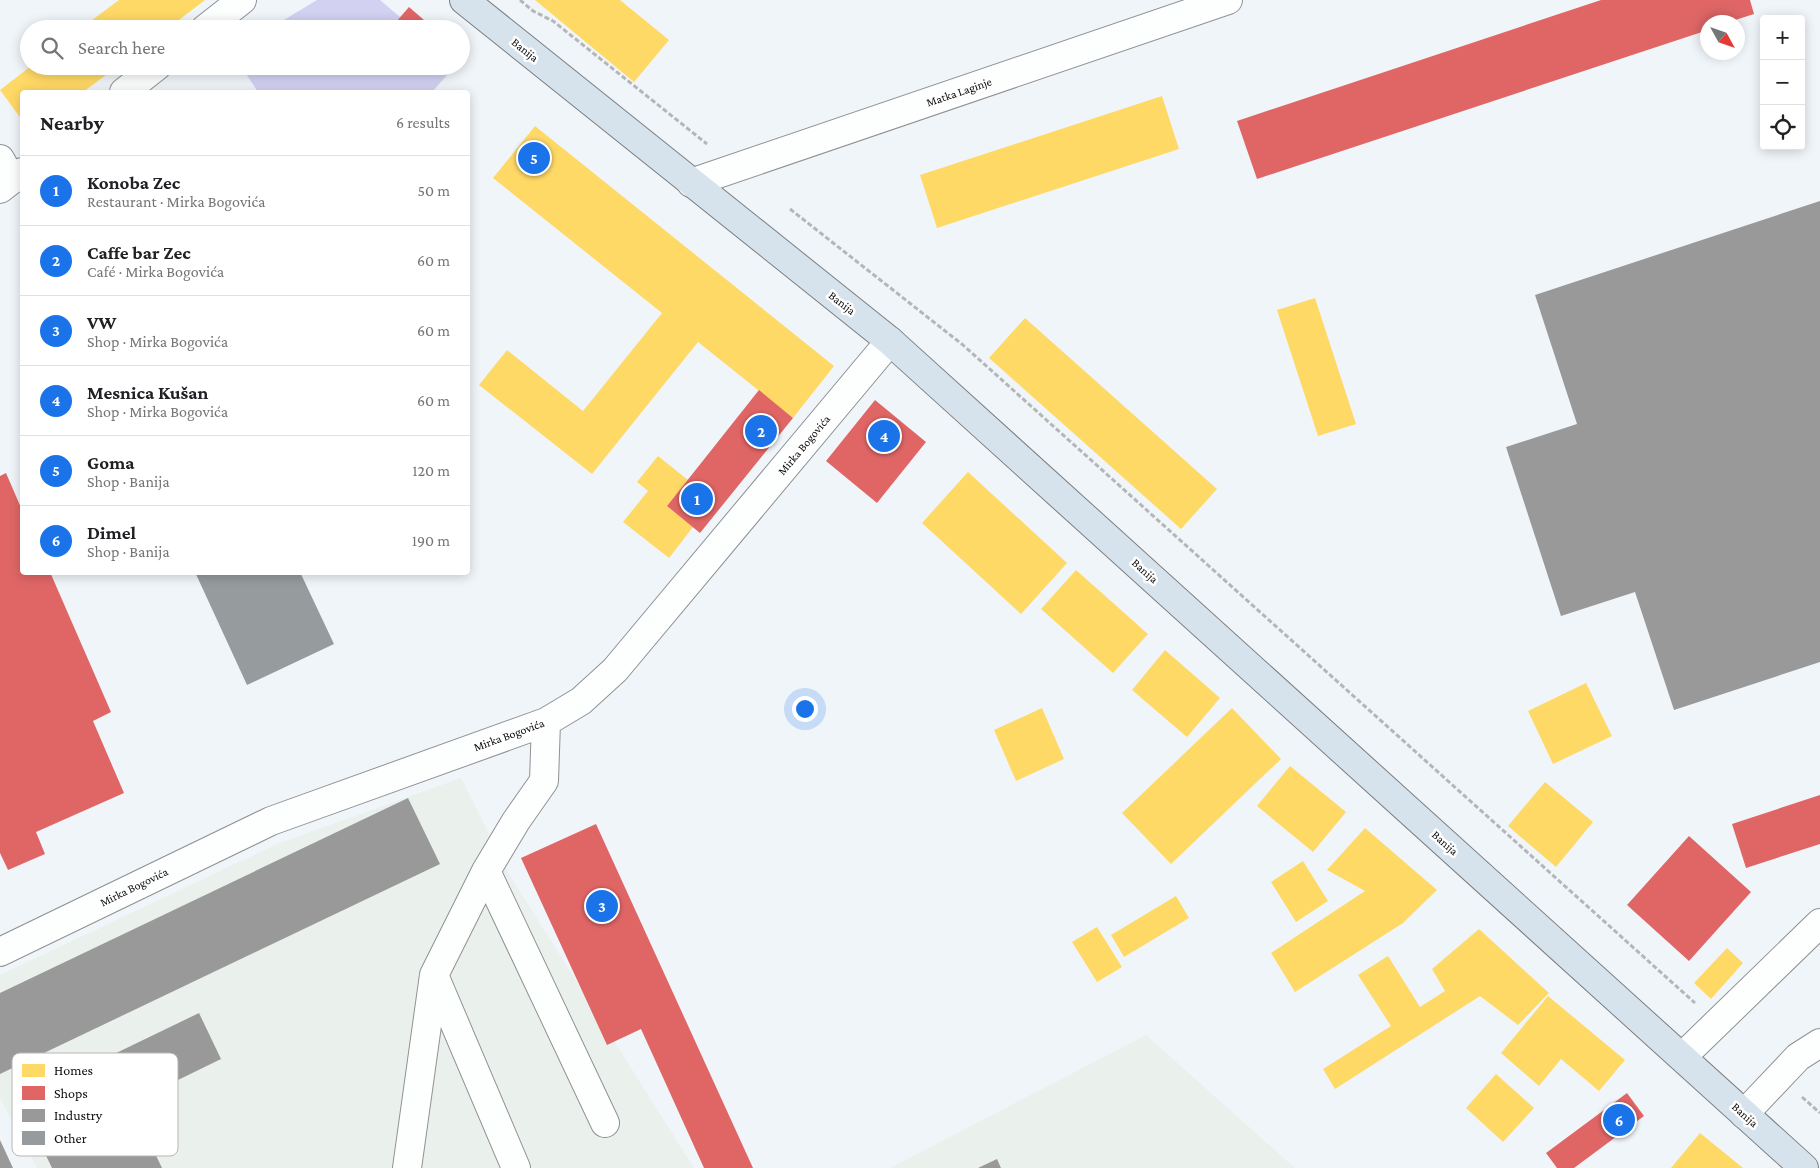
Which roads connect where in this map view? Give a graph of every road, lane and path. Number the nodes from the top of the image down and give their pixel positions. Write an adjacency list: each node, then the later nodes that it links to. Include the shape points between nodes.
1 (242, 0): 5 (street)
2 (464, 0): 9 (main road, Banija)
3 (520, 0): 8 (path, via 553,21)
4 (1228, 0): 9 (street, Matka Laginje)
5 (216, 20)
6 (146, 75): 7 (street)
7 (127, 90)
8 (715, 150)
9 (691, 183): 11 (main road, Banija)
10 (790, 209): 17 (path, via 963,345)
11 (890, 341): 12 (street, Mirka Bogovića, via 615,670 581,701); 19 (main road, Banija)
12 (546, 722): 13 (street, via 544,781); 15 (street, Mirka Bogovića, via 272,821)
13 (486, 871): 16 (street); 23 (street)
14 (1820, 923): 19 (street)
15 (0, 952)
16 (434, 974): 24 (street); 25 (street)
17 (1696, 1004)
18 (1820, 1043): 22 (street, via 1798,1057)
19 (1682, 1057): 22 (main road, Banija)
20 (1802, 1097): 21 (path)
21 (1820, 1113)
22 (1744, 1114): 26 (main road, Banija)
23 (605, 1123)
24 (407, 1168)
25 (516, 1168)
26 (1804, 1168)

